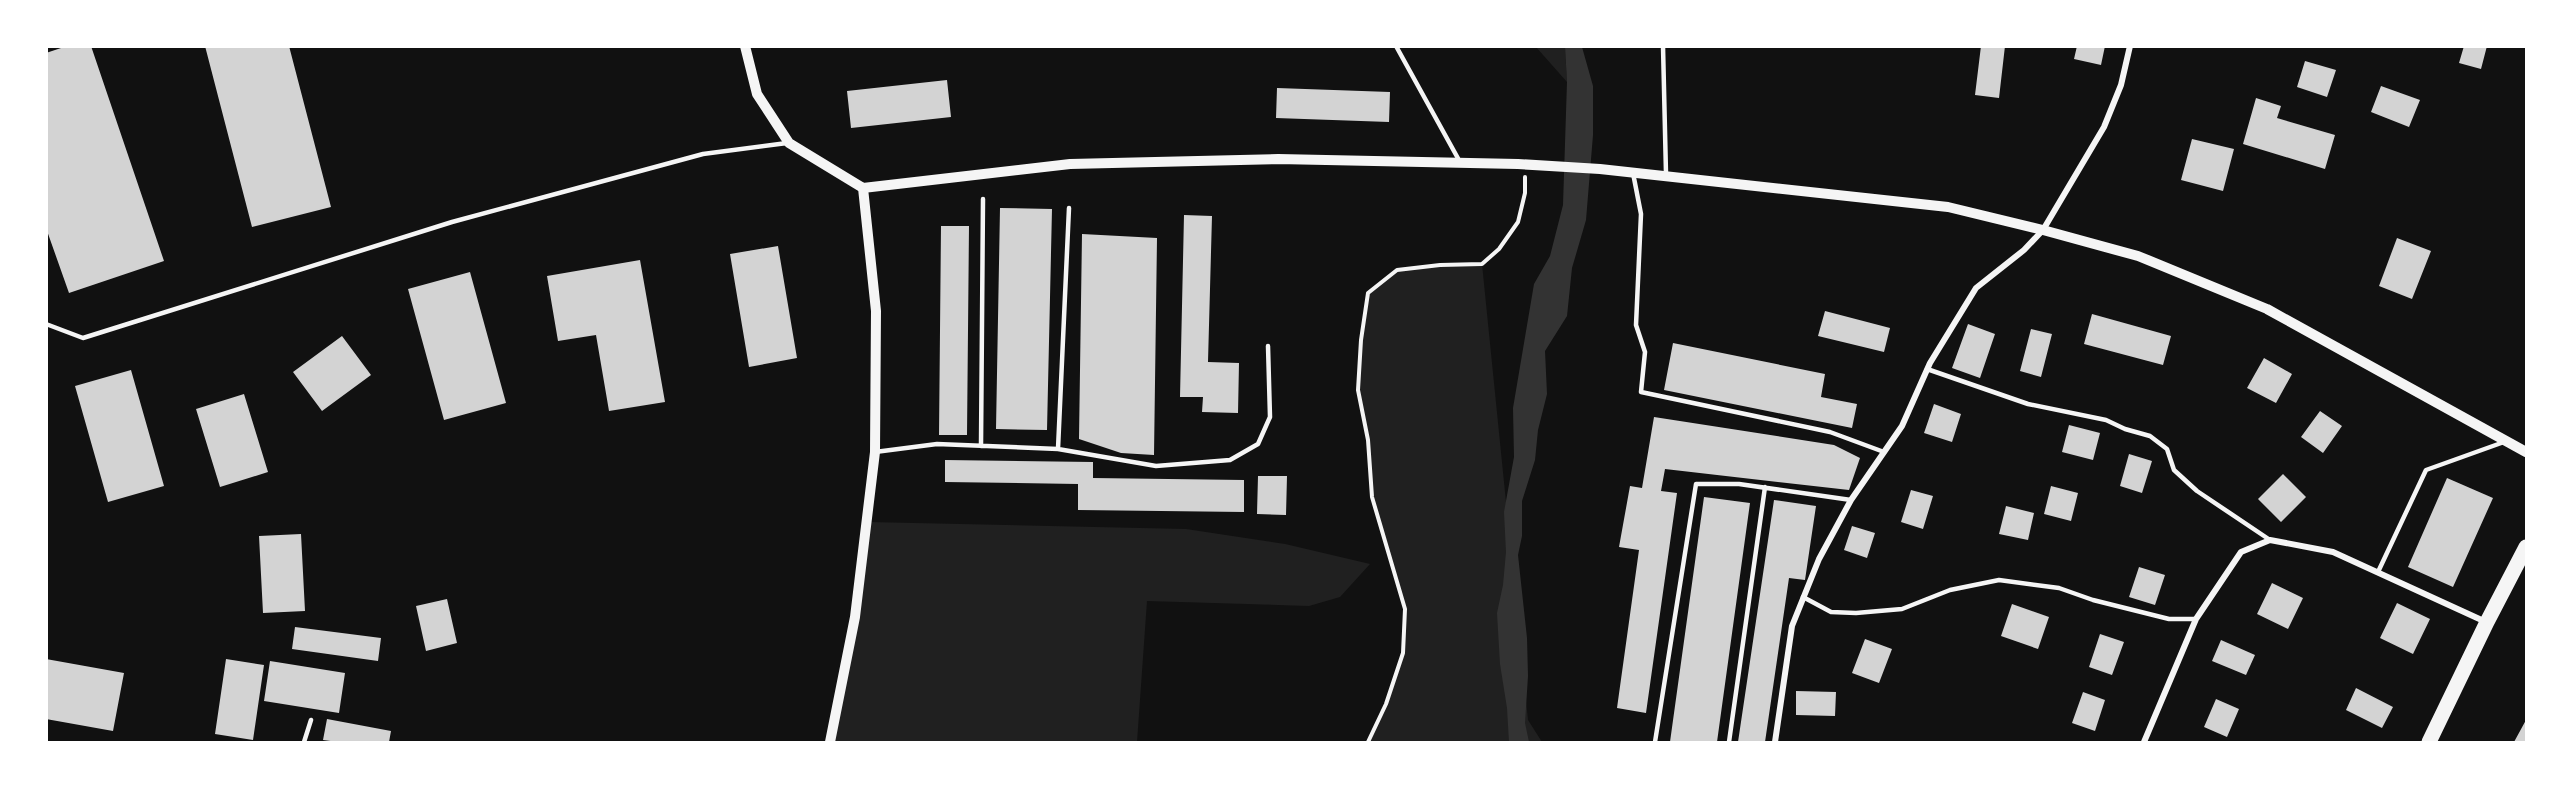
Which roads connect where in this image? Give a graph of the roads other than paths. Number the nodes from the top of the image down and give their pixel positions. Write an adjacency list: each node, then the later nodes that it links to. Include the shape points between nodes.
1 (745, 46): 5 (street, via 757,94)
2 (1396, 46): 6 (lane)
3 (1663, 46): 8 (lane)
4 (2130, 46): 12 (street, via 2121,85 2104,128)
5 (789, 143): 9 (street); 13 (lane, via 704,154 452,222 83,338)
6 (1460, 162): 7 (street); 9 (street, via 1278,159 1070,164)
7 (1633, 173): 8 (street); 20 (lane, via 1641,214 1636,265 1636,325 1645,352 1641,392 1830,432)
8 (1666, 177): 12 (street, via 1948,207)
9 (863, 188): 19 (street, via 876,311)
10 (983, 199): 17 (lane)
11 (1069, 208): 18 (lane)
12 (2043, 230): 15 (street, via 1976,288); 16 (street, via 2138,256 2267,309)
13 (46, 324)
14 (1268, 346): 18 (lane, via 1270,417 1258,444 1230,460 1155,466)
15 (1927, 369): 20 (street, via 1902,426); 24 (lane, via 2028,404 2106,420 2150,436 2167,449 2174,470 2189,484)
16 (2506, 442): 21 (street); 26 (lane, via 2426,470)
17 (981, 446): 18 (lane); 19 (lane, via 937,444)
18 (1058, 449)
19 (875, 452): 32 (street, via 855,617)
20 (1884, 452): 23 (street)
21 (2526, 452)
22 (1765, 487): 23 (lane); 33 (lane, via 1696,484); 34 (lane)
23 (1851, 500): 27 (street)
24 (2270, 540): 26 (street, via 2333,552); 28 (street, via 2241,552)
25 (2526, 547): 29 (main road)
26 (2378, 572): 29 (street)
27 (1803, 597): 28 (lane, via 1831,612 1856,613 1902,609 1950,590 1999,580 2059,588 2169,619); 35 (street, via 1792,626)
28 (2196, 619): 36 (street)
29 (2487, 622): 37 (main road)
30 (311, 720): 31 (lane)
31 (304, 742)
32 (830, 742)
33 (1655, 742)
34 (1729, 742)
35 (1775, 742)
36 (2144, 742)
37 (2429, 742)

